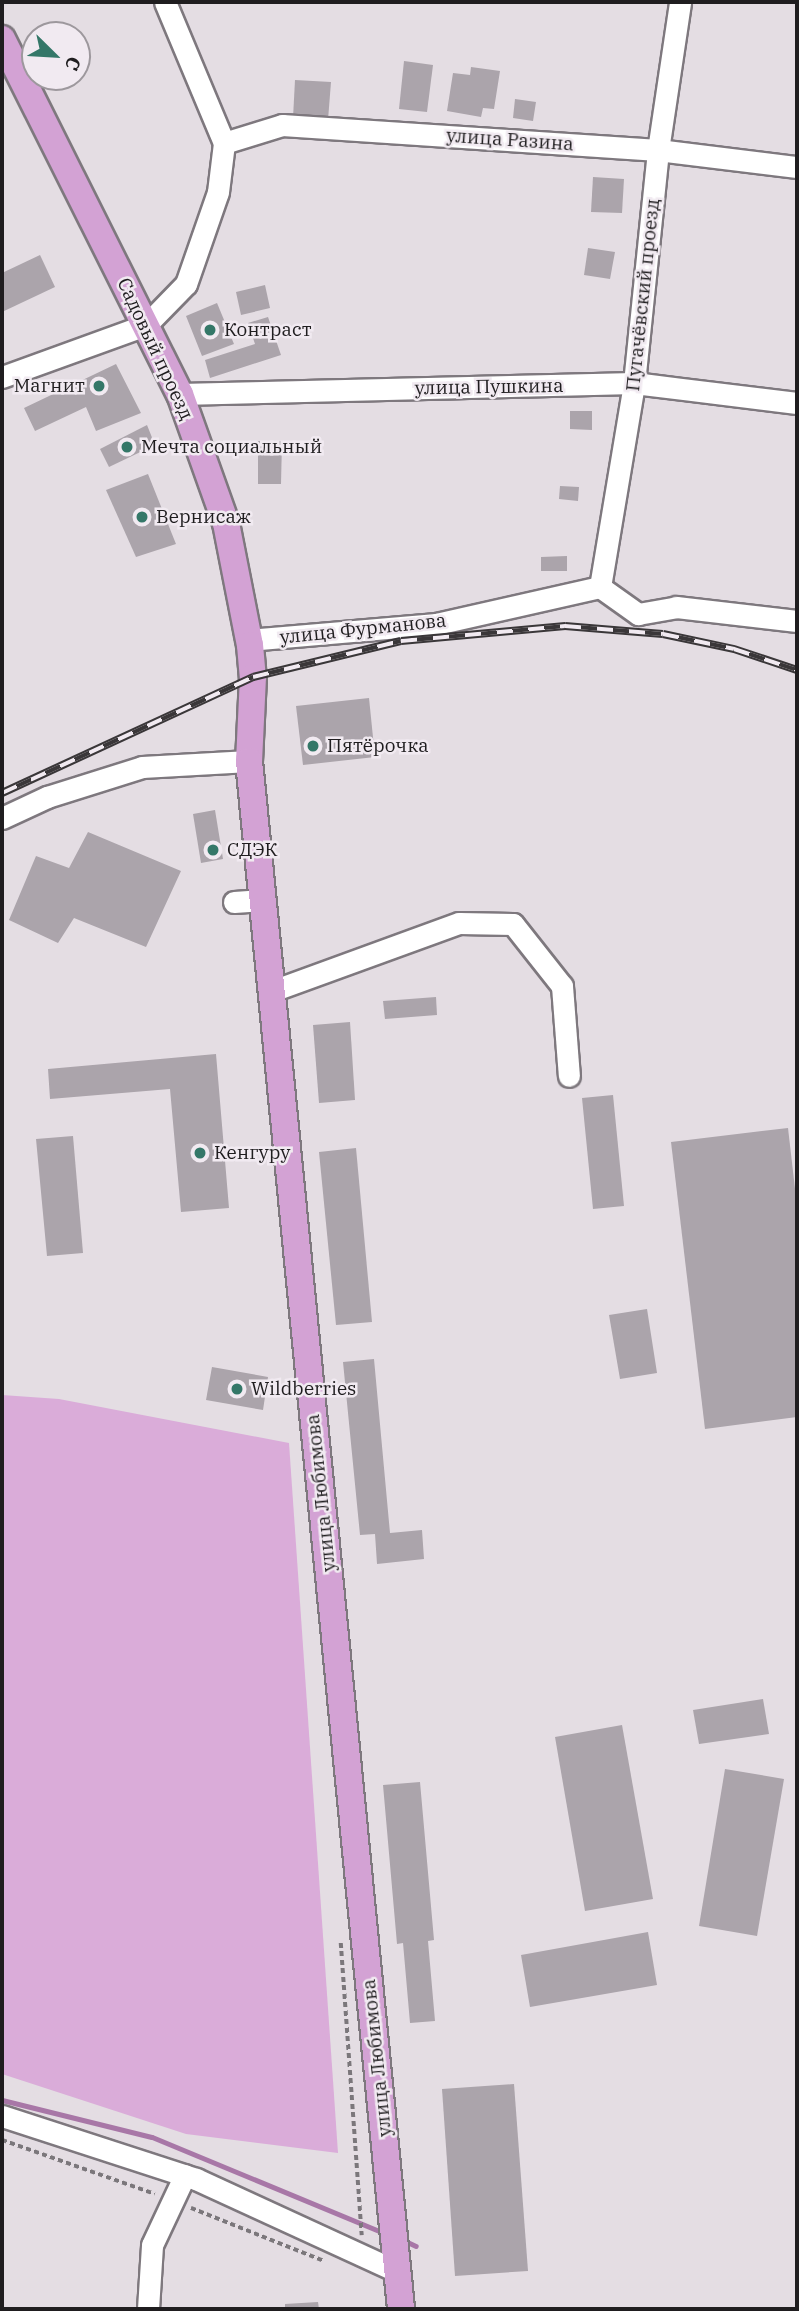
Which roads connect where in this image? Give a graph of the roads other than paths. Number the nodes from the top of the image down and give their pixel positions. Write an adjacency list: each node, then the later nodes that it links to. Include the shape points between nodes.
1 (164, 2): 4 (street)
2 (680, 2): 5 (street, Пугачёвский проезд)
3 (2, 39): 7 (main road, Садовый проезд)
4 (224, 143): 5 (street, улица Разина, via 282,125); 7 (street, via 218,192 186,284)
5 (658, 150): 6 (street, улица Разина); 9 (street, Пугачёвский проезд)
6 (797, 167)
7 (146, 325): 8 (street); 10 (main road, Садовый проезд)
8 (2, 377)
9 (634, 383): 10 (street, улица Пушкина); 11 (street, улица Пушкина); 12 (street, Пугачёвский проезд)
10 (180, 394): 14 (main road, Садовый проезд, via 226,523)
11 (797, 403)
12 (600, 587): 13 (street, via 638,614 676,607); 14 (street, улица Фурманова, via 436,624)
13 (797, 621)
14 (248, 640): 15 (main road, Садовый проезд)
15 (253, 677): 16 (main road, улица Любимова)
16 (249, 761): 17 (street, via 185,762 129,770 47,797); 18 (main road, улица Любимова)
17 (2, 818)
18 (263, 900): 19 (street); 20 (main road, улица Любимова)
19 (234, 902)
20 (272, 991): 21 (street, via 459,923 513,924 562,986); 24 (main road, улица Любимова)
21 (569, 1076)
22 (2, 2116): 23 (street)
23 (185, 2175): 24 (street); 25 (street, via 152,2245)
24 (395, 2249): 26 (main road, улица Любимова)
25 (148, 2309)
26 (401, 2309)

